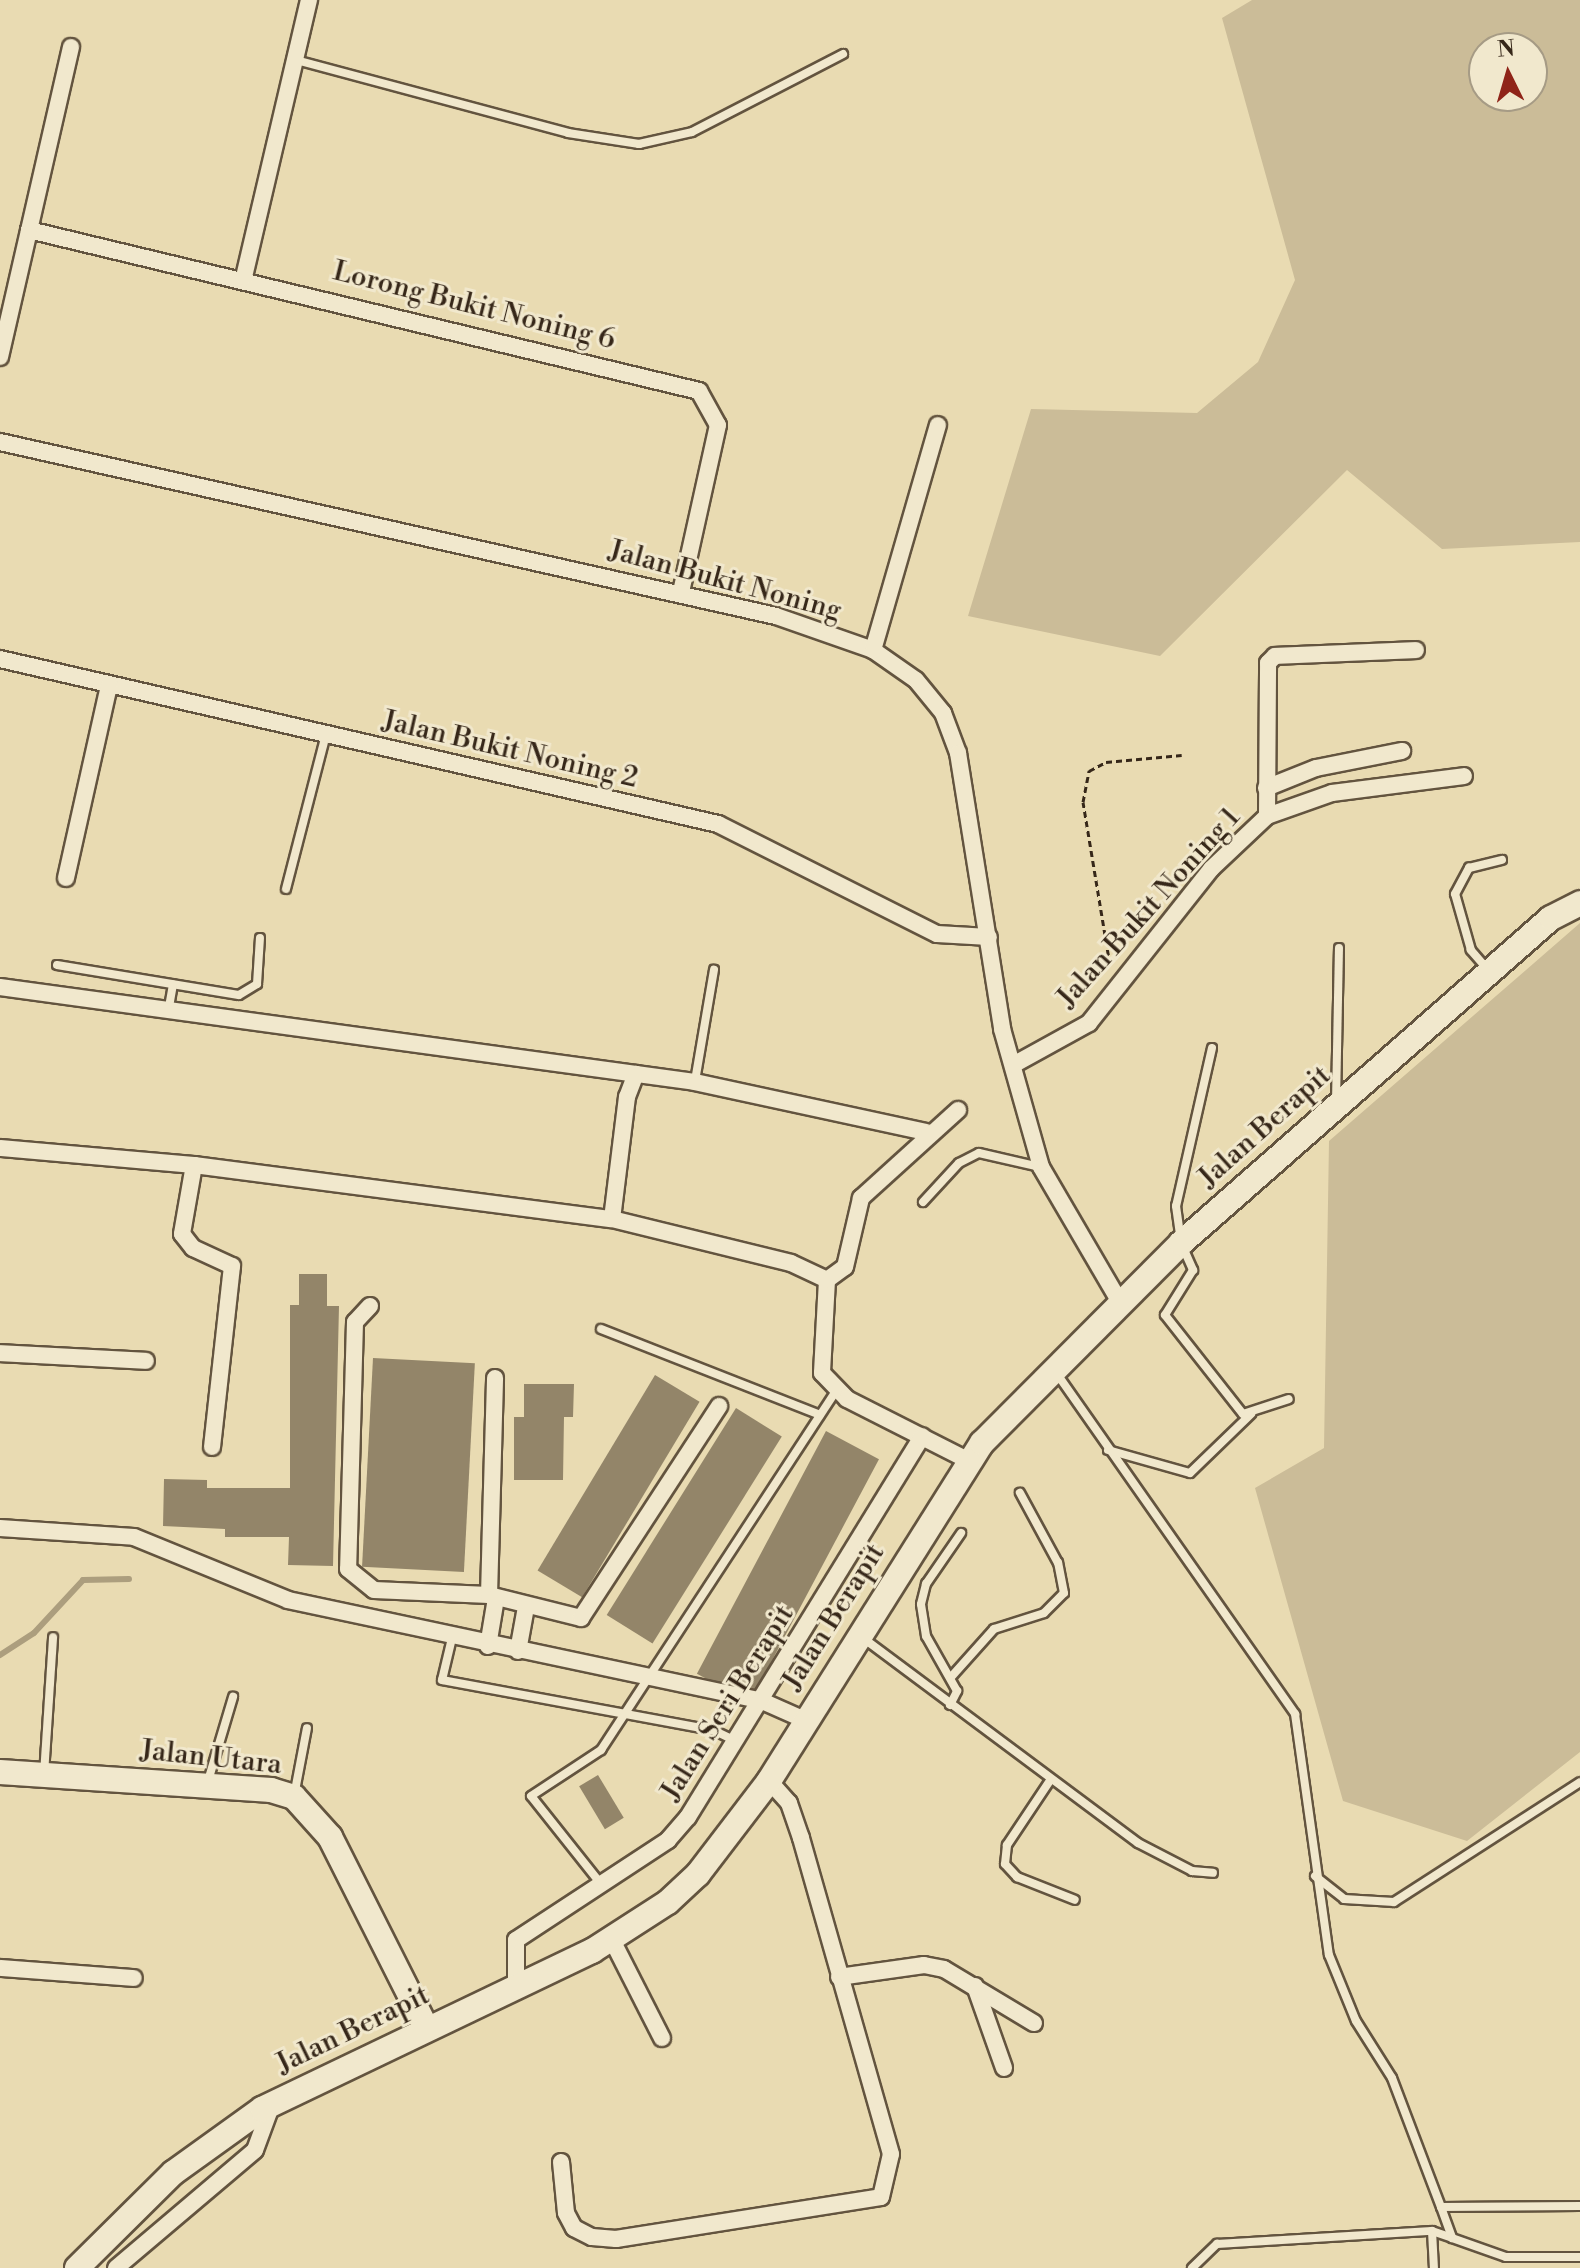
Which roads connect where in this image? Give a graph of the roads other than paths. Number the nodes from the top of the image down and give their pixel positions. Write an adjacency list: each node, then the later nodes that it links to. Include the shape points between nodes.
1 (309, 0): 4 (street)
2 (71, 47): 5 (street)
3 (843, 54): 4 (lane, via 692,132 639,144 568,133)
4 (295, 60): 6 (street)
5 (29, 230): 6 (street, Lorong Bukit Noning 6); 7 (street)
6 (244, 277): 10 (street, Lorong Bukit Noning 6, via 699,391 718,425)
7 (0, 357)
8 (938, 425): 11 (street)
9 (0, 442): 10 (street, Jalan Bukit Noning)
10 (681, 592): 11 (street, Jalan Bukit Noning, via 776,616)
11 (873, 650): 24 (street, Jalan Bukit Noning, via 916,680 943,713 958,753)
12 (1416, 650): 18 (street, Jalan Bukit Noning 1, via 1275,656 1266,673)
13 (0, 659): 14 (street, Jalan Bukit Noning 2)
14 (109, 685): 15 (street, Jalan Bukit Noning 2); 21 (street)
15 (326, 733): 22 (lane); 24 (street, Jalan Bukit Noning 2, via 718,824 937,934)
16 (1402, 751): 18 (street, via 1316,768)
17 (1464, 776): 19 (street, via 1332,793)
18 (1266, 788): 19 (street, Jalan Bukit Noning 1)
19 (1267, 816): 34 (street, Jalan Bukit Noning 1, via 1211,869 1089,1023)
20 (1502, 860): 29 (lane, via 1469,868 1455,894 1471,950)
21 (66, 878)
22 (286, 889)
23 (1580, 903): 29 (main road, Jalan Berapit, via 1551,918)
24 (989, 937): 34 (street, Jalan Bukit Noning)
25 (260, 938): 30 (lane, via 257,984 248,992)
26 (1339, 948): 37 (lane)
27 (57, 965): 30 (lane)
28 (714, 970): 36 (lane)
29 (1489, 971): 37 (main road, Jalan Berapit)
30 (173, 984): 32 (lane)
31 (0, 987): 32 (street)
32 (169, 1007): 35 (street)
33 (1212, 1048): 45 (lane, via 1176,1206)
34 (1013, 1065): 42 (street, Jalan Bukit Noning)
35 (636, 1074): 36 (street); 44 (street, via 627,1097)
36 (695, 1082): 39 (street)
37 (1336, 1104): 45 (main road, Jalan Berapit)
38 (958, 1110): 39 (street)
39 (926, 1132): 46 (street, via 861,1198 845,1267)
40 (0, 1148): 41 (street)
41 (194, 1165): 44 (street); 60 (street, via 182,1234 193,1248 232,1266)
42 (1041, 1167): 43 (lane, via 979,1153 959,1163); 47 (street, Jalan Bukit Noning)
43 (923, 1202)
44 (612, 1219): 46 (street, via 791,1263)
45 (1181, 1243): 47 (main road, Jalan Berapit); 57 (lane, via 1193,1270 1165,1315 1243,1414)
46 (827, 1280): 54 (street, via 819,1352 822,1373)
47 (1121, 1304): 52 (main road, Jalan Berapit)
48 (370, 1306): 66 (street, via 355,1322 348,1569 374,1590)
49 (601, 1329): 58 (lane)
50 (0, 1353): 51 (street)
51 (146, 1361)
52 (1055, 1370): 61 (lane); 62 (main road, Jalan Berapit)
53 (495, 1378): 66 (street)
54 (837, 1389): 58 (lane); 59 (street)
55 (1289, 1399): 57 (lane)
56 (719, 1406): 67 (street, via 588,1611 573,1618)
57 (1251, 1414): 61 (lane, via 1190,1473)
58 (820, 1415): 74 (lane)
59 (922, 1436): 62 (street); 76 (street, Jalan Seri Berapit)
60 (212, 1447)
61 (1107, 1450): 90 (lane, via 1295,1714)
62 (967, 1460): 68 (main road, Jalan Berapit)
63 (1020, 1493): 73 (lane, via 1058,1563 1064,1593 1044,1613 994,1629)
64 (0, 1528): 70 (street, via 134,1537 288,1600)
65 (961, 1533): 73 (lane, via 926,1584 921,1604 926,1636)
66 (492, 1596): 67 (street); 71 (street)
67 (526, 1607): 72 (street)
68 (859, 1635): 77 (lane); 79 (main road, Jalan Berapit)
69 (53, 1637): 83 (lane)
70 (452, 1638): 71 (street); 78 (lane, via 442,1680)
71 (488, 1646): 72 (street)
72 (518, 1651): 74 (street)
73 (952, 1676): 77 (lane, via 957,1691)
74 (648, 1677): 76 (street); 78 (lane)
75 (233, 1697): 87 (lane)
76 (762, 1701): 79 (street); 81 (street, Jalan Seri Berapit)
77 (950, 1705): 85 (lane)
78 (625, 1714): 81 (lane, via 713,1730); 91 (lane, via 601,1750 531,1796)
79 (805, 1720): 84 (main road, Jalan Berapit)
80 (307, 1728): 88 (lane)
81 (736, 1742): 91 (street, Jalan Seri Berapit, via 668,1840)
82 (0, 1772): 83 (main road, Jalan Utara)
83 (44, 1775): 87 (main road, Jalan Utara)
84 (769, 1781): 93 (main road, Jalan Berapit, via 698,1874); 95 (street, via 789,1803)
85 (1049, 1782): 89 (lane, via 1138,1843 1192,1871); 92 (lane, via 1007,1845 1005,1864 1017,1877)
86 (1580, 1782): 90 (lane, via 1394,1902 1344,1899)
87 (207, 1786): 88 (main road, Jalan Utara)
88 (294, 1797): 100 (main road, Jalan Utara, via 330,1837)
89 (1213, 1873)
90 (1314, 1876): 106 (lane, via 1329,1955 1356,2021 1392,2078)
91 (601, 1884): 97 (street, Jalan Seri Berapit, via 516,1940)
92 (1075, 1900)
93 (612, 1940): 97 (main road, Jalan Berapit); 101 (street)
94 (0, 1968): 96 (street)
95 (839, 1977): 98 (street, via 924,1965); 104 (street, via 891,2154 881,2197 631,2237 592,2237 574,2228 566,2213)
96 (134, 1978)
97 (516, 1986): 100 (main road, Jalan Berapit)
98 (975, 1986): 99 (street); 102 (street)
99 (1034, 2023)
100 (426, 2027): 103 (main road, Jalan Berapit)
101 (662, 2038)
102 (1004, 2068)
103 (272, 2104): 110 (main road, Jalan Berapit, via 173,2173); 111 (street, via 255,2150)
104 (561, 2162)
105 (1580, 2206): 106 (lane)
106 (1441, 2207): 108 (lane)
107 (1432, 2231): 108 (lane); 112 (lane, via 1217,2244); 113 (lane)
108 (1452, 2238): 109 (lane, via 1506,2257)
109 (1580, 2257)
110 (77, 2268)
111 (116, 2268)
112 (1192, 2268)
113 (1434, 2268)

